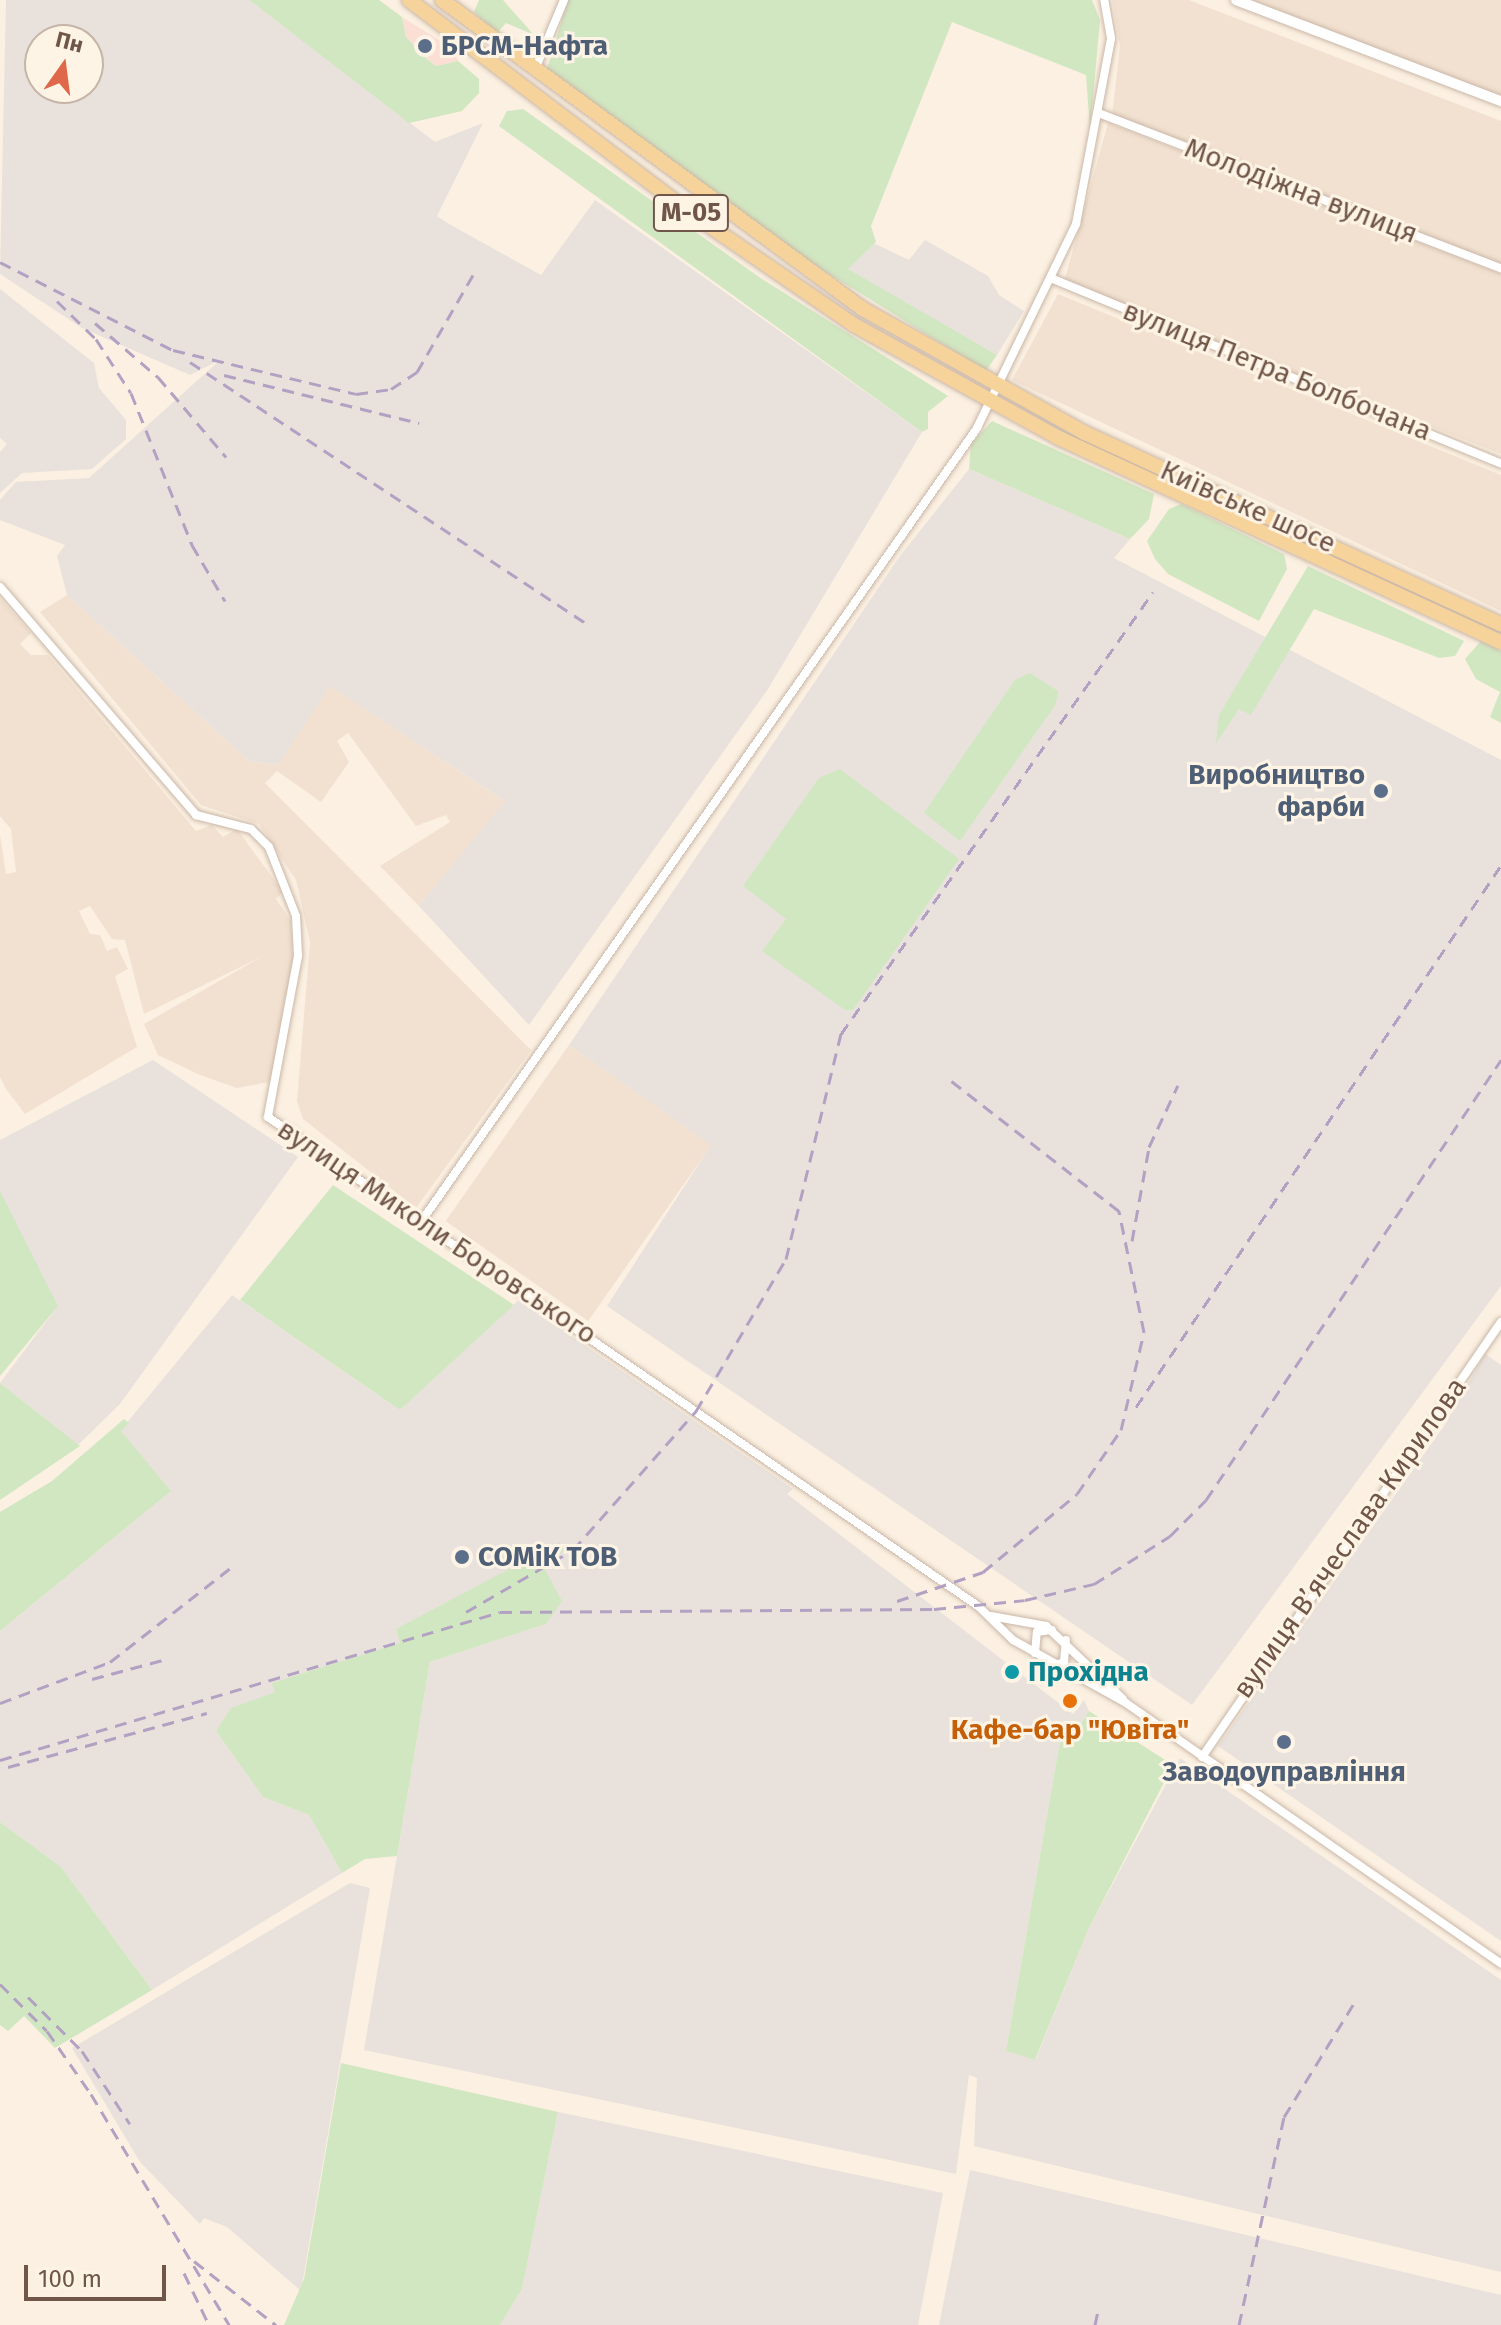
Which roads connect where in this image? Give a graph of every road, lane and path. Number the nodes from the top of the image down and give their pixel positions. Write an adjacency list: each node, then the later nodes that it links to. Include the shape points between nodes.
1 (409, 0): 12 (main road, М-05, via 767,267)
2 (442, 0): 6 (main road, М-05)
3 (564, 0): 6 (street)
4 (1104, 0): 8 (street, via 1111,38)
5 (1236, 0): 7 (street)
6 (536, 67): 11 (main road, М-05, via 778,251)
7 (1501, 101)
8 (1101, 114): 9 (street, Молодіжна вулиця); 10 (street, via 1076,224)
9 (1501, 268)
10 (1053, 279): 11 (street); 13 (street, вулиця Петра Болбочана)
11 (998, 386): 12 (street); 15 (main road, Київське шосе / М-05)
12 (989, 402): 16 (main road, М-05); 17 (street, via 892,554)
13 (1501, 464)
14 (0, 587): 17 (street, вулиця Миколи Боровського, via 196,815 251,829 269,847 296,916 298,956 268,1117)
15 (1501, 624)
16 (1501, 642)
17 (423, 1219): 19 (street, вулиця Миколи Боровського)
18 (1501, 1322): 25 (street, вулиця Вʼячеслава Кирилова)
19 (991, 1616): 20 (street, вулиця Миколи Боровського, via 1031,1619); 22 (street, вулиця Миколи Боровського)
20 (1053, 1630): 21 (street, вулиця Миколи Боровського); 22 (street, via 1037,1632)
21 (1066, 1639): 23 (street, via 1069,1653); 24 (street, вулиця Миколи Боровського)
22 (1036, 1655): 23 (street, вулиця Миколи Боровського)
23 (1053, 1666): 24 (street, вулиця Миколи Боровського)
24 (1126, 1703): 25 (street, вулиця Миколи Боровського)
25 (1202, 1757): 26 (street, вулиця Миколи Боровського)
26 (1501, 1964)

